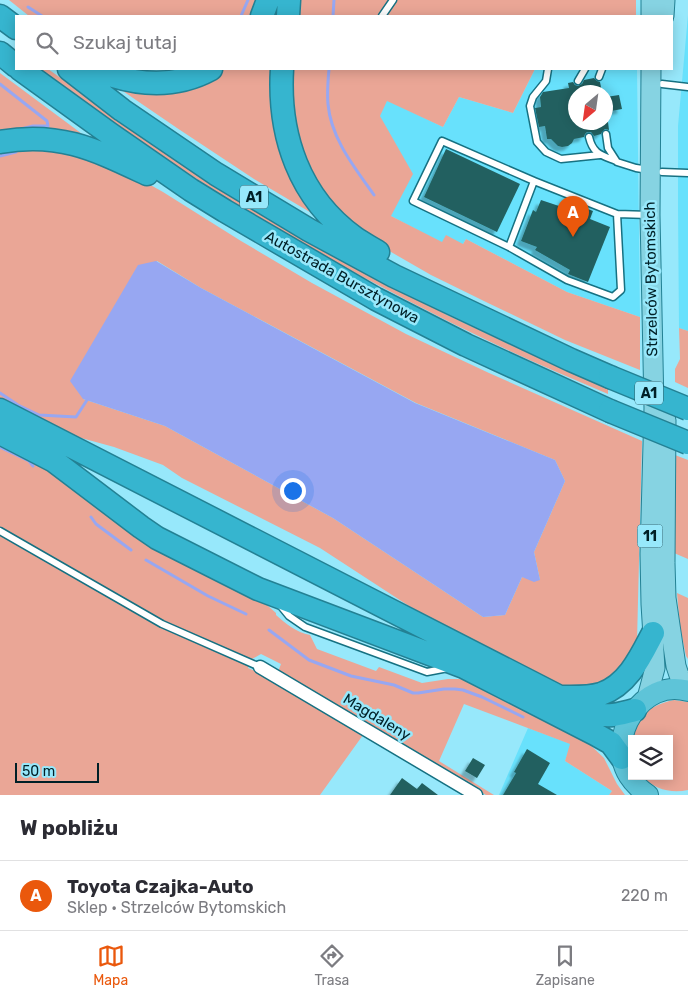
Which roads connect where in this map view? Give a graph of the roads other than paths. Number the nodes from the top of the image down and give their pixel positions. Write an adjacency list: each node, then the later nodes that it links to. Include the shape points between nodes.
1 (268, 0): 7 (highway)
2 (289, 0): 8 (highway)
3 (393, 0): 9 (lane)
4 (651, 0): 10 (main road)
5 (665, 0): 11 (main road)
6 (0, 15): 12 (highway); 13 (highway)
7 (262, 15)
8 (288, 15)
9 (383, 15)
10 (651, 15)
11 (664, 15)
12 (15, 23)
13 (15, 27)
14 (0, 53): 15 (highway)
15 (15, 65)
16 (21, 70): 36 (highway, Autostrada Bursztynowa / A1, via 147,161)
17 (70, 70): 40 (highway, Autostrada Bursztynowa / A1, via 122,110 264,204 394,276)
18 (97, 70): 19 (highway, via 131,81 162,83 186,79)
19 (209, 70)
20 (282, 70): 40 (highway, via 281,97 289,144 302,177 321,206 354,238 420,277)
21 (548, 70): 31 (lane, via 546,81 530,106 537,142 546,152 561,159)
22 (584, 70): 26 (lane)
23 (602, 70): 25 (lane)
24 (658, 74): 27 (lane); 33 (main road, Strzelców Bytomskich / 11)
25 (599, 77)
26 (578, 81)
27 (688, 87)
28 (606, 134): 32 (lane, via 608,148)
29 (589, 137): 31 (lane, via 591,146)
30 (0, 142): 36 (highway, via 32,138 80,145)
31 (600, 155): 32 (lane)
32 (617, 162): 33 (lane)
33 (656, 171): 34 (lane); 38 (main road, Strzelców Bytomskich / 11); 48 (main road, Strzelców Bytomskich / 11, via 666,377 666,598 676,666)
34 (688, 173)
35 (534, 181): 37 (lane); 39 (lane); 39 (lane, via 442,141 413,201)
36 (225, 211): 44 (highway, Autostrada Bursztynowa / A1, bridge, via 376,299 474,349)
37 (617, 214): 38 (lane); 39 (lane, via 621,290 613,297 567,280)
38 (650, 215): 46 (main road, Strzelców Bytomskich / 11, via 654,408 650,554)
39 (509, 247)
40 (452, 304): 42 (highway, Autostrada Bursztynowa / A1, bridge)
41 (0, 410): 50 (highway)
42 (688, 410)
43 (0, 433): 52 (highway, via 54,462 157,538 258,589 464,667 611,743)
44 (688, 443)
45 (0, 531): 47 (lane, via 162,624)
46 (653, 633): 50 (highway, via 638,662 617,685 602,694); 51 (main road, Strzelców Bytomskich / 11, via 655,668)
47 (260, 667): 53 (street, Magdaleny)
48 (688, 687)
49 (688, 691): 51 (highway, via 661,690)
50 (559, 697): 51 (highway, via 602,716 614,716)
51 (641, 704): 52 (highway, 11, via 624,729)
52 (622, 758): 54 (highway, 11, via 630,777)
53 (476, 795)
54 (648, 795)

